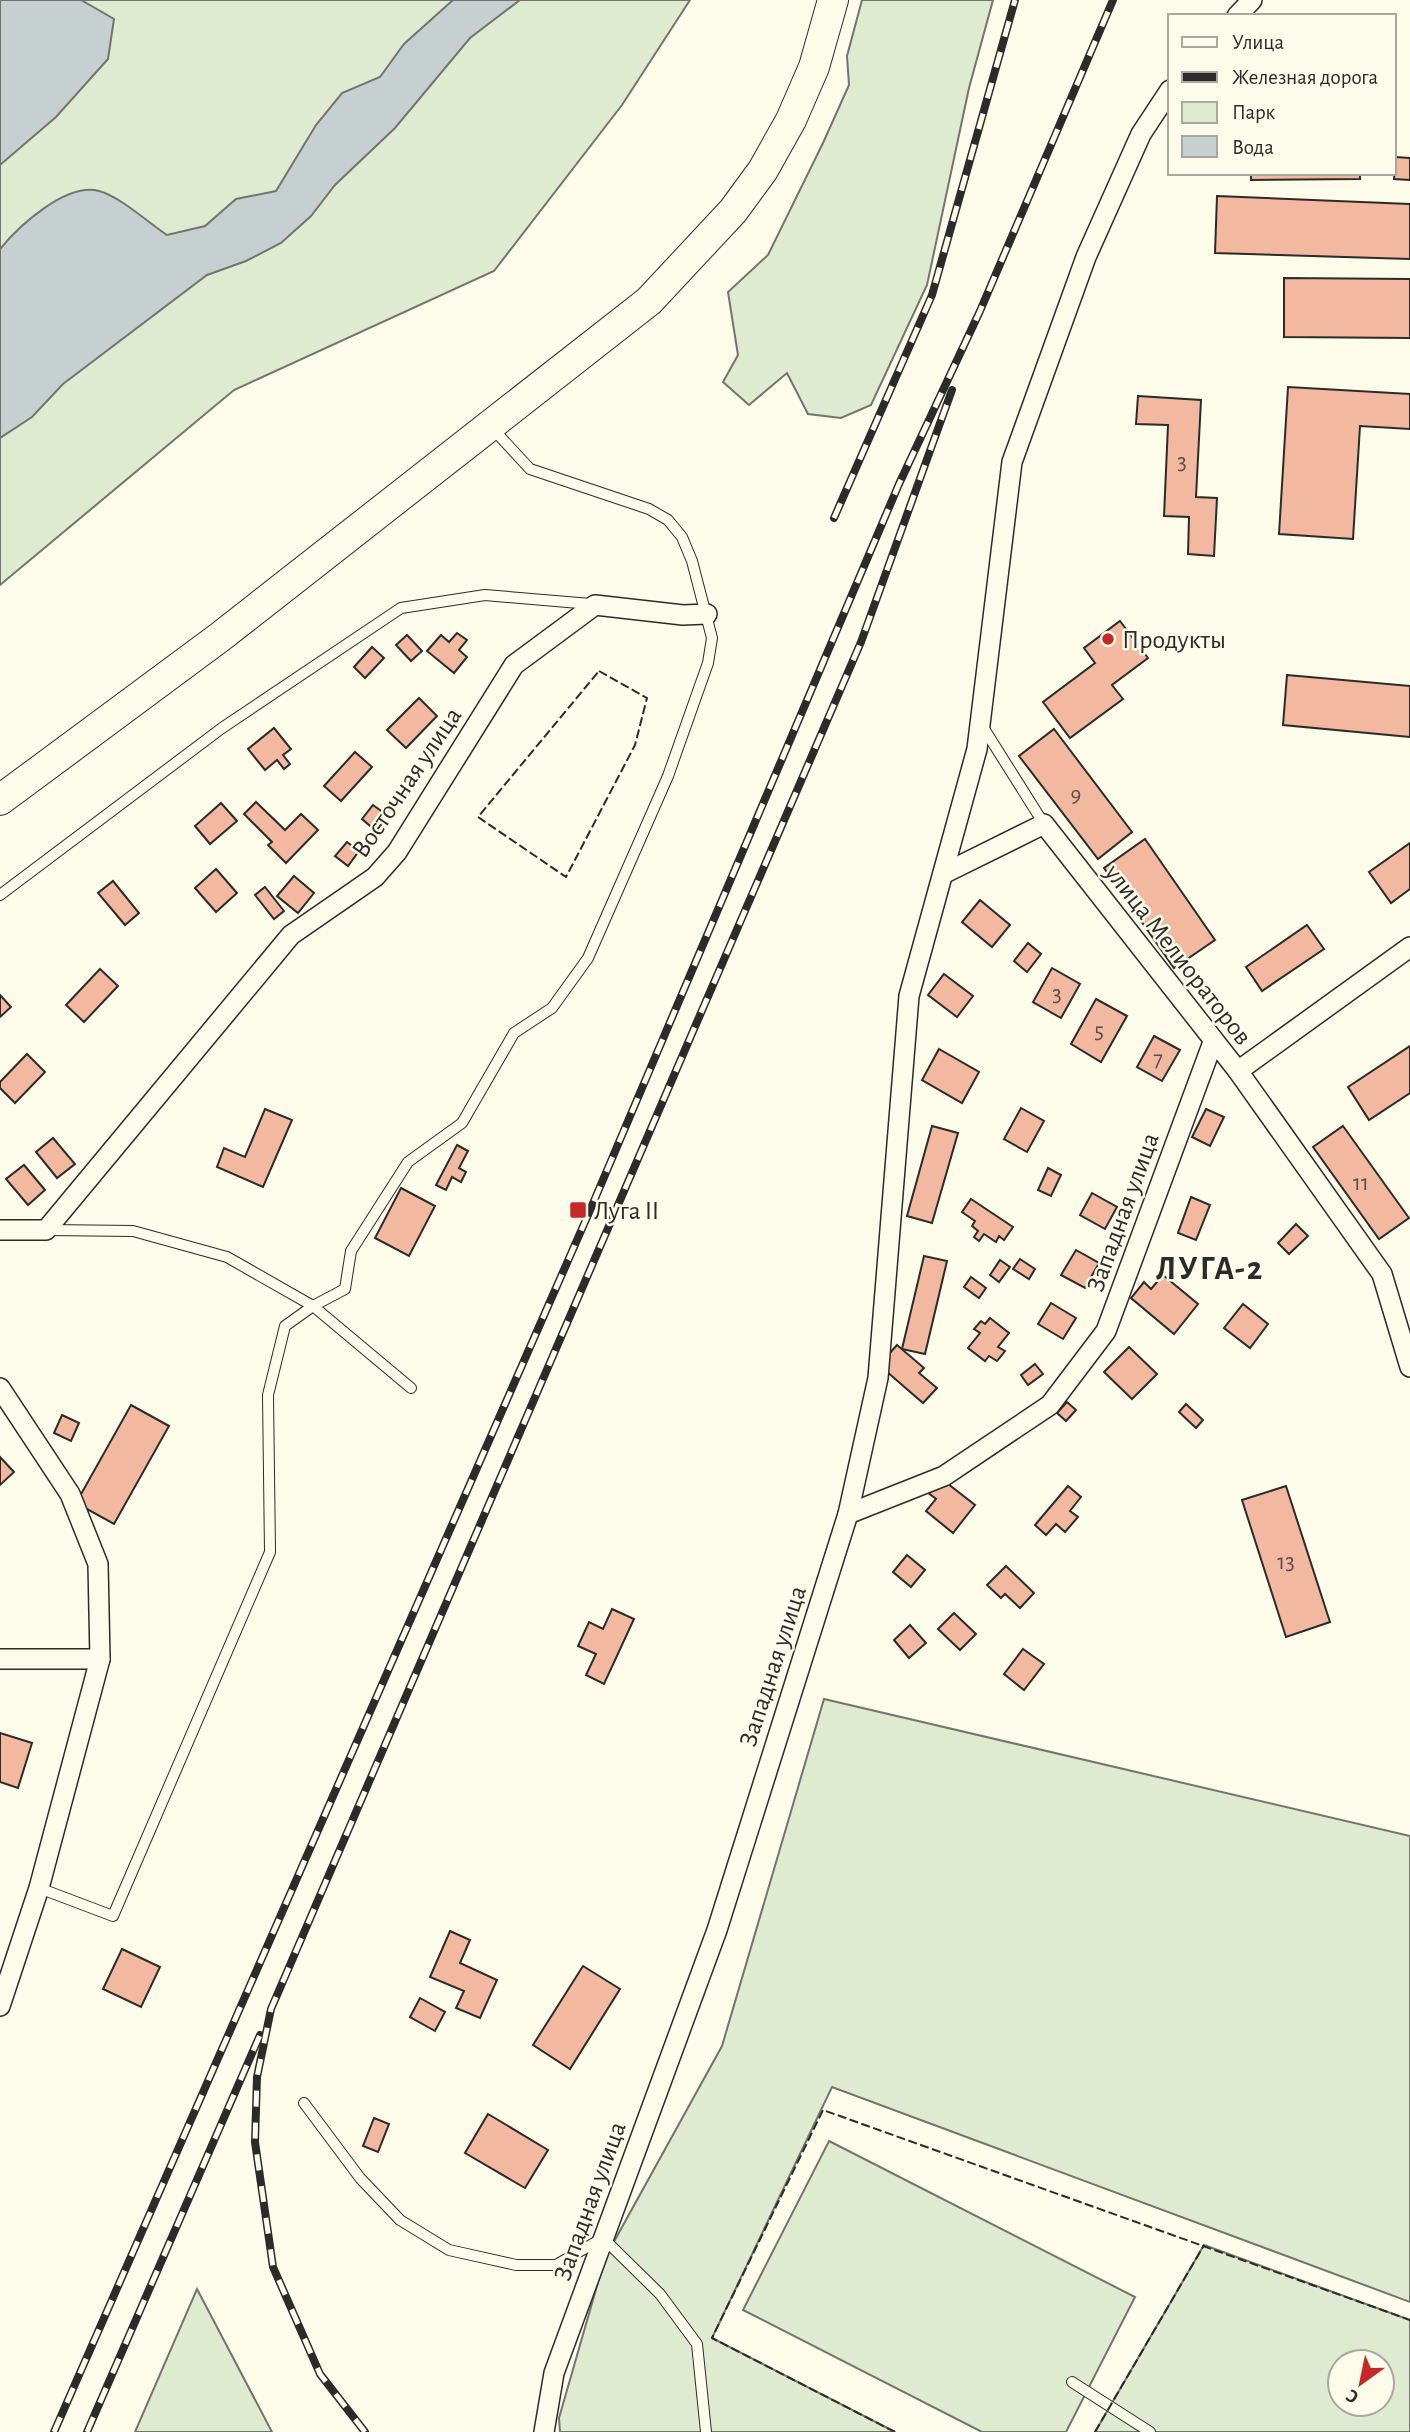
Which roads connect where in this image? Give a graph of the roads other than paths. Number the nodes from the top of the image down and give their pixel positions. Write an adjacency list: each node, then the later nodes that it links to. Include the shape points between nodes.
1 (833, 0): 5 (main road, via 814,67 791,120 733,211 649,301)
2 (1252, 0): 3 (street)
3 (1239, 14)
4 (1168, 93): 8 (street, via 1141,134 1086,257 1013,462)
5 (490, 426): 7 (lane, via 530,469 649,509 668,520 687,549); 9 (main road, via 124,711)
6 (595, 605): 7 (street); 12 (lane, via 485,595 401,608 222,728); 17 (street, Восточная улица, via 514,665 397,852 375,877 291,935)
7 (707, 614): 18 (lane, via 712,638 708,663 668,776 589,958 552,1008 514,1033 462,1123 408,1162 351,1251 345,1289)
8 (981, 723): 10 (lane); 11 (street)
9 (0, 800)
10 (1044, 824): 11 (street); 14 (street, улица Мелиораторов)
11 (943, 874): 22 (street, via 909,996 878,1378)
12 (0, 895)
13 (1410, 947): 15 (street, улица Мелиораторов)
14 (1213, 1042): 15 (street, улица Мелиораторов); 22 (street, Западная улица, via 1106,1331 1050,1405 944,1476)
15 (1238, 1071): 19 (street, via 1382,1274)
16 (0, 1230): 17 (street)
17 (46, 1230): 18 (lane, via 133,1231 227,1257)
18 (313, 1306): 21 (lane); 25 (lane, via 285,1326 268,1395 270,1552 134,1874 113,1916)
19 (1410, 1367)
20 (0, 1388): 24 (street, via 70,1494 98,1564)
21 (411, 1388)
22 (848, 1514): 28 (street, Западная улица, via 717,1930)
23 (0, 1659): 24 (street)
24 (100, 1659): 25 (street)
25 (39, 1888): 26 (street)
26 (0, 2006)
27 (303, 2103): 28 (lane, via 360,2178 400,2220 449,2250 516,2265 556,2265)
28 (603, 2238): 30 (street, Западная улица, via 554,2373); 31 (lane, via 660,2294 697,2344)
29 (1072, 2382): 32 (lane)
30 (544, 2432)
31 (706, 2432)
32 (1150, 2432)

